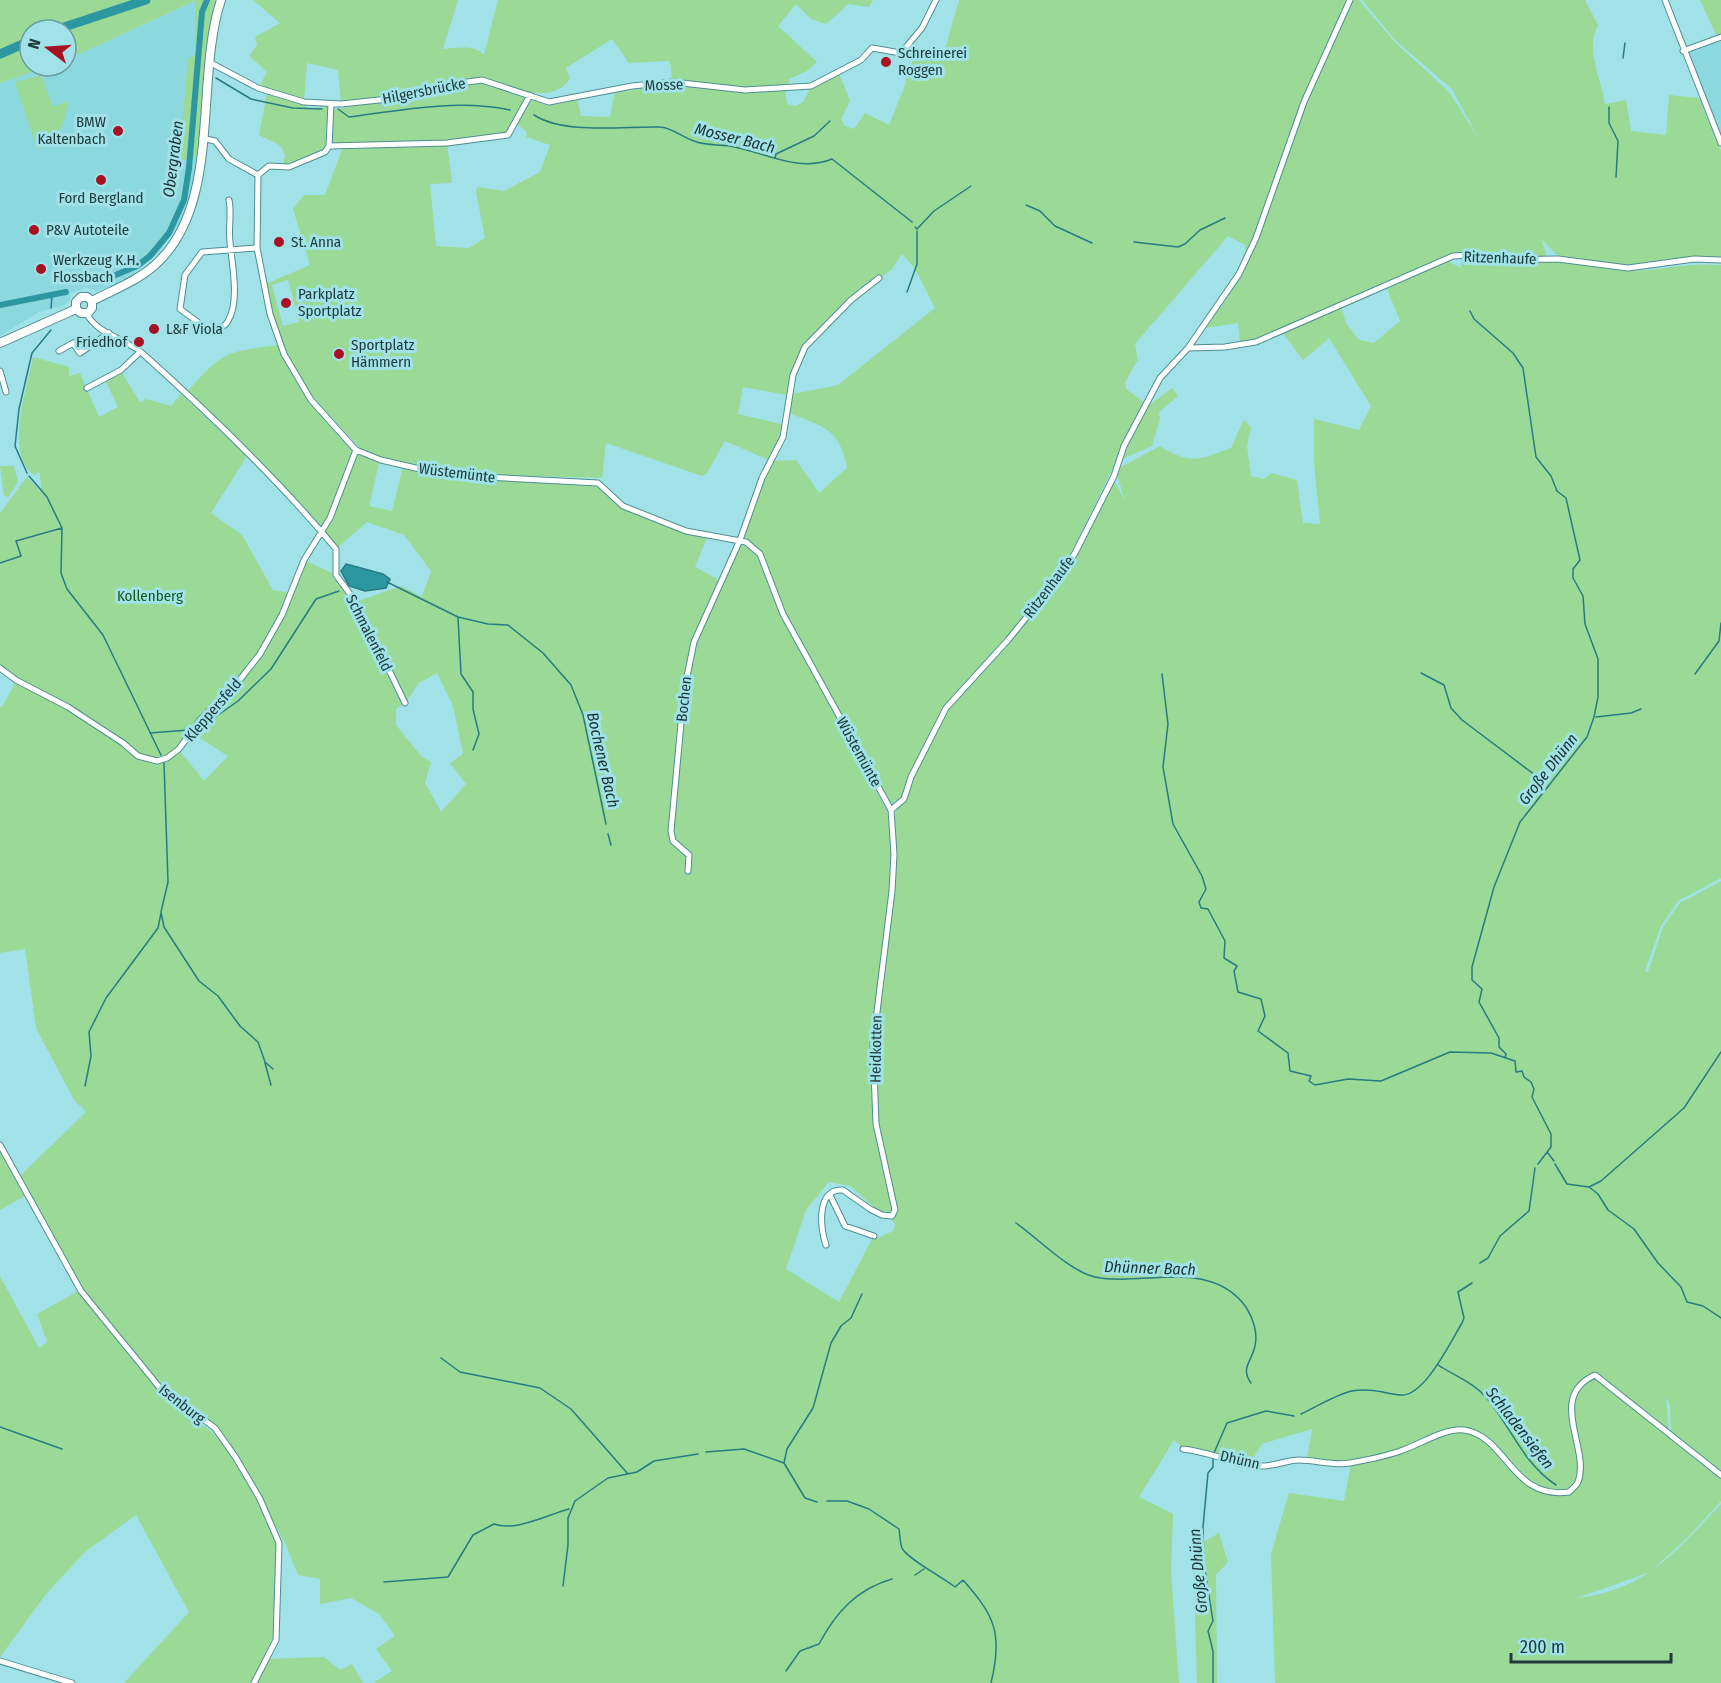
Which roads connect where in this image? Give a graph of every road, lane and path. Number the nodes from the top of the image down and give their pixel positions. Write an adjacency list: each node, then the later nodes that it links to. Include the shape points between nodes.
1 (221, 0): 7 (main road)
2 (936, 0): 9 (street, Mosse, via 922,27 901,53 872,48 861,60 838,73 801,88 745,90 673,82 549,102)
3 (1350, 0): 25 (street, Ritzenhaufe, via 1304,102 1256,238 1218,307)
4 (1665, 0): 6 (street)
5 (1721, 37): 6 (street)
6 (1683, 51): 12 (street)
7 (208, 62): 10 (street, Hilgersbrücke, via 258,88 304,102); 11 (main road)
8 (516, 90): 9 (street, Mosse); 10 (street, Hilgersbrücke, via 482,80 398,98)
9 (530, 95): 13 (street, via 508,135 447,143)
10 (331, 104): 13 (street)
11 (202, 138): 14 (street, via 215,141 229,159); 20 (main road, via 191,207 176,239 143,275)
12 (1721, 142)
13 (329, 146): 14 (street, via 325,152 289,167 269,166)
14 (258, 175): 16 (street)
15 (229, 200): 17 (street)
16 (257, 248): 17 (street); 31 (street, Wüstemünte, via 263,285 284,354 311,400)
17 (231, 251): 17 (street, via 202,252 185,275 180,309 207,329 216,330 229,320 235,281)
18 (1721, 260): 25 (street, Ritzenhaufe, via 1694,259 1628,268 1558,259 1453,256 1256,342)
19 (879, 278): 33 (street, via 851,300 805,347 788,395 783,437 762,478)
20 (92, 301): 21 (main road, via 81,297); 22 (main road)
21 (76, 309): 22 (main road); 24 (main road)
22 (87, 314): 23 (street)
23 (109, 333): 26 (street, via 80,353 74,343); 27 (street)
24 (0, 343)
25 (1188, 348): 36 (street, Ritzenhaufe, via 1156,387 1064,569 1008,640 946,708 911,777 904,800)
26 (59, 351)
27 (140, 352): 29 (street, via 121,370); 32 (street, via 248,454)
28 (0, 371): 30 (street)
29 (87, 388)
30 (6, 392)
31 (356, 450): 32 (street, Kleppersfeld); 33 (street, Wüstemünte, via 446,475 598,483 623,506 686,531)
32 (322, 532): 34 (street, Kleppersfeld, via 304,560 282,615 260,654 167,758 157,761 138,756); 35 (street, Schmalenfeld, via 336,549 336,575 356,602)
33 (740, 540): 36 (street, Wüstemünte, via 760,554 783,614); 37 (street, Bochen, via 698,633 687,671 671,831 673,841 687,852)
34 (0, 668)
35 (405, 703)
36 (891, 810): 39 (street, Heidkotten, via 892,891 873,1044 876,1124 894,1214 888,1217 870,1209 843,1190)
37 (688, 871)
38 (0, 1145): 46 (street, Isenburg, via 81,1291 160,1388 215,1428 260,1499 279,1543 276,1640)
39 (830, 1195): 40 (street, via 845,1226); 41 (street, via 821,1217)
40 (874, 1236)
41 (826, 1245)
42 (1183, 1449): 43 (street, Dhünn, via 1265,1466 1297,1460 1347,1464 1402,1451 1462,1430 1491,1444 1508,1466 1533,1486 1556,1494 1569,1492 1578,1482 1580,1461 1570,1423 1574,1397 1583,1381 1595,1375)
43 (1721, 1475)
44 (0, 1661): 45 (street)
45 (72, 1683)
46 (254, 1683)

